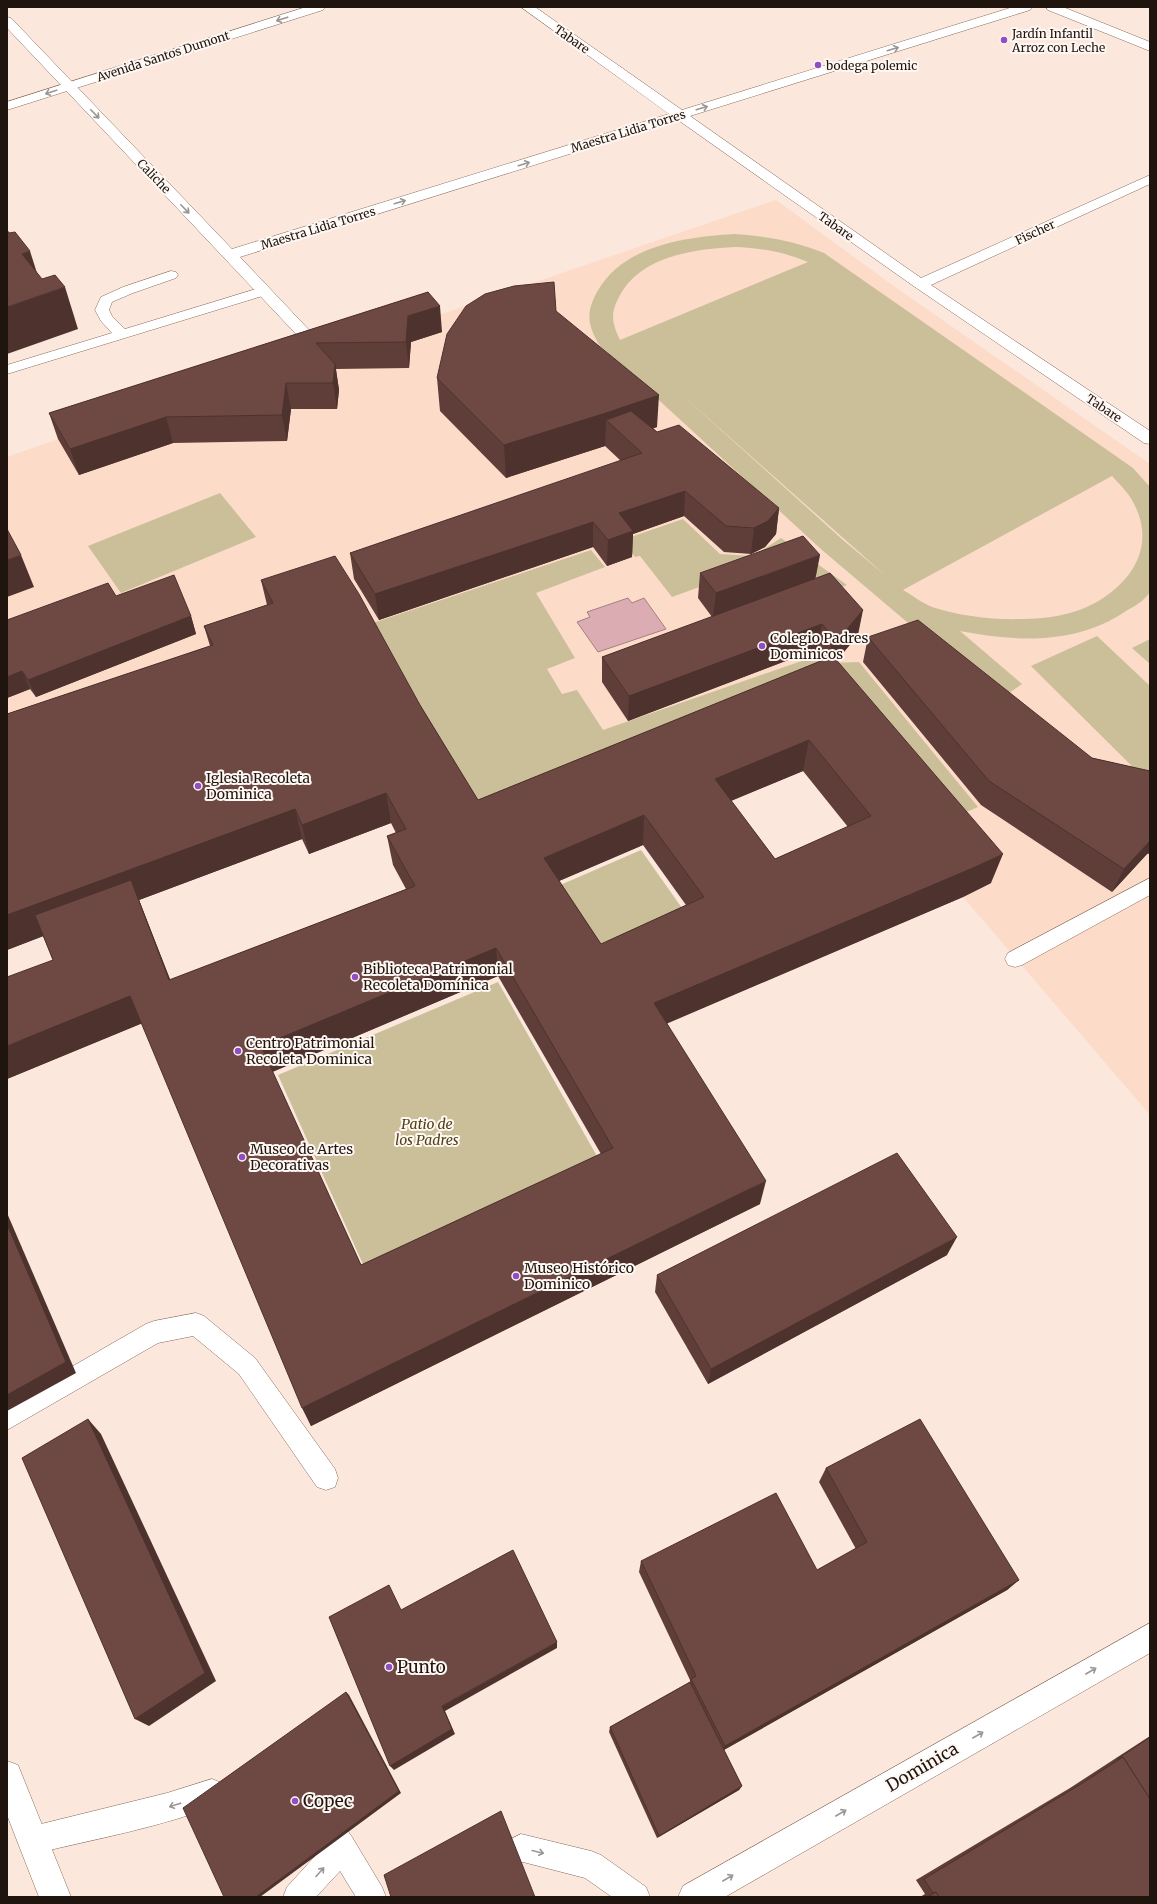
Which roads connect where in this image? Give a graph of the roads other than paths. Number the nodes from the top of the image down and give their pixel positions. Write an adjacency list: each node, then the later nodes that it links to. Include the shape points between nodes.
1 (319, 7): 7 (street, Avenida Santos Dumont, one-way to 7)
2 (527, 7): 9 (street, Tabare)
3 (1026, 7): 9 (street, Maestra Lidia Torres, one-way to 3)
4 (1052, 7): 6 (street)
5 (7, 20): 7 (street, Caliche)
6 (1150, 47)
7 (68, 86): 8 (street, Avenida Santos Dumont, one-way to 8); 13 (street, Caliche, one-way to 13)
8 (7, 106)
9 (680, 115): 13 (street, Maestra Lidia Torres, one-way to 9); 15 (street, Tabare)
10 (1150, 179): 11 (street, Fischer)
11 (1133, 187): 12 (street); 15 (street, Fischer)
12 (1150, 197)
13 (229, 255): 16 (street, Caliche)
14 (170, 275): 18 (lane, via 106,300 102,310)
15 (920, 284): 20 (street, Tabare)
16 (264, 291): 17 (street, Caliche); 18 (lane)
17 (302, 331)
18 (122, 335): 19 (lane)
19 (7, 370)
20 (1150, 439)
21 (1150, 886): 22 (lane)
22 (1015, 959)
23 (7, 1418): 24 (lane, via 154,1332 196,1324 247,1366)
24 (326, 1478)
25 (1150, 1637): 34 (street, Dominica, one-way to 25)
26 (7, 1776): 28 (street)
27 (212, 1793): 28 (lane, one-way to 28, via 167,1807)
28 (33, 1840): 30 (street)
29 (468, 1876): 33 (lane, one-way to 33, via 521,1848 591,1865)
30 (55, 1897)
31 (298, 1897): 32 (lane, one-way to 32, via 339,1844)
32 (372, 1897)
33 (636, 1897)
34 (694, 1897)

